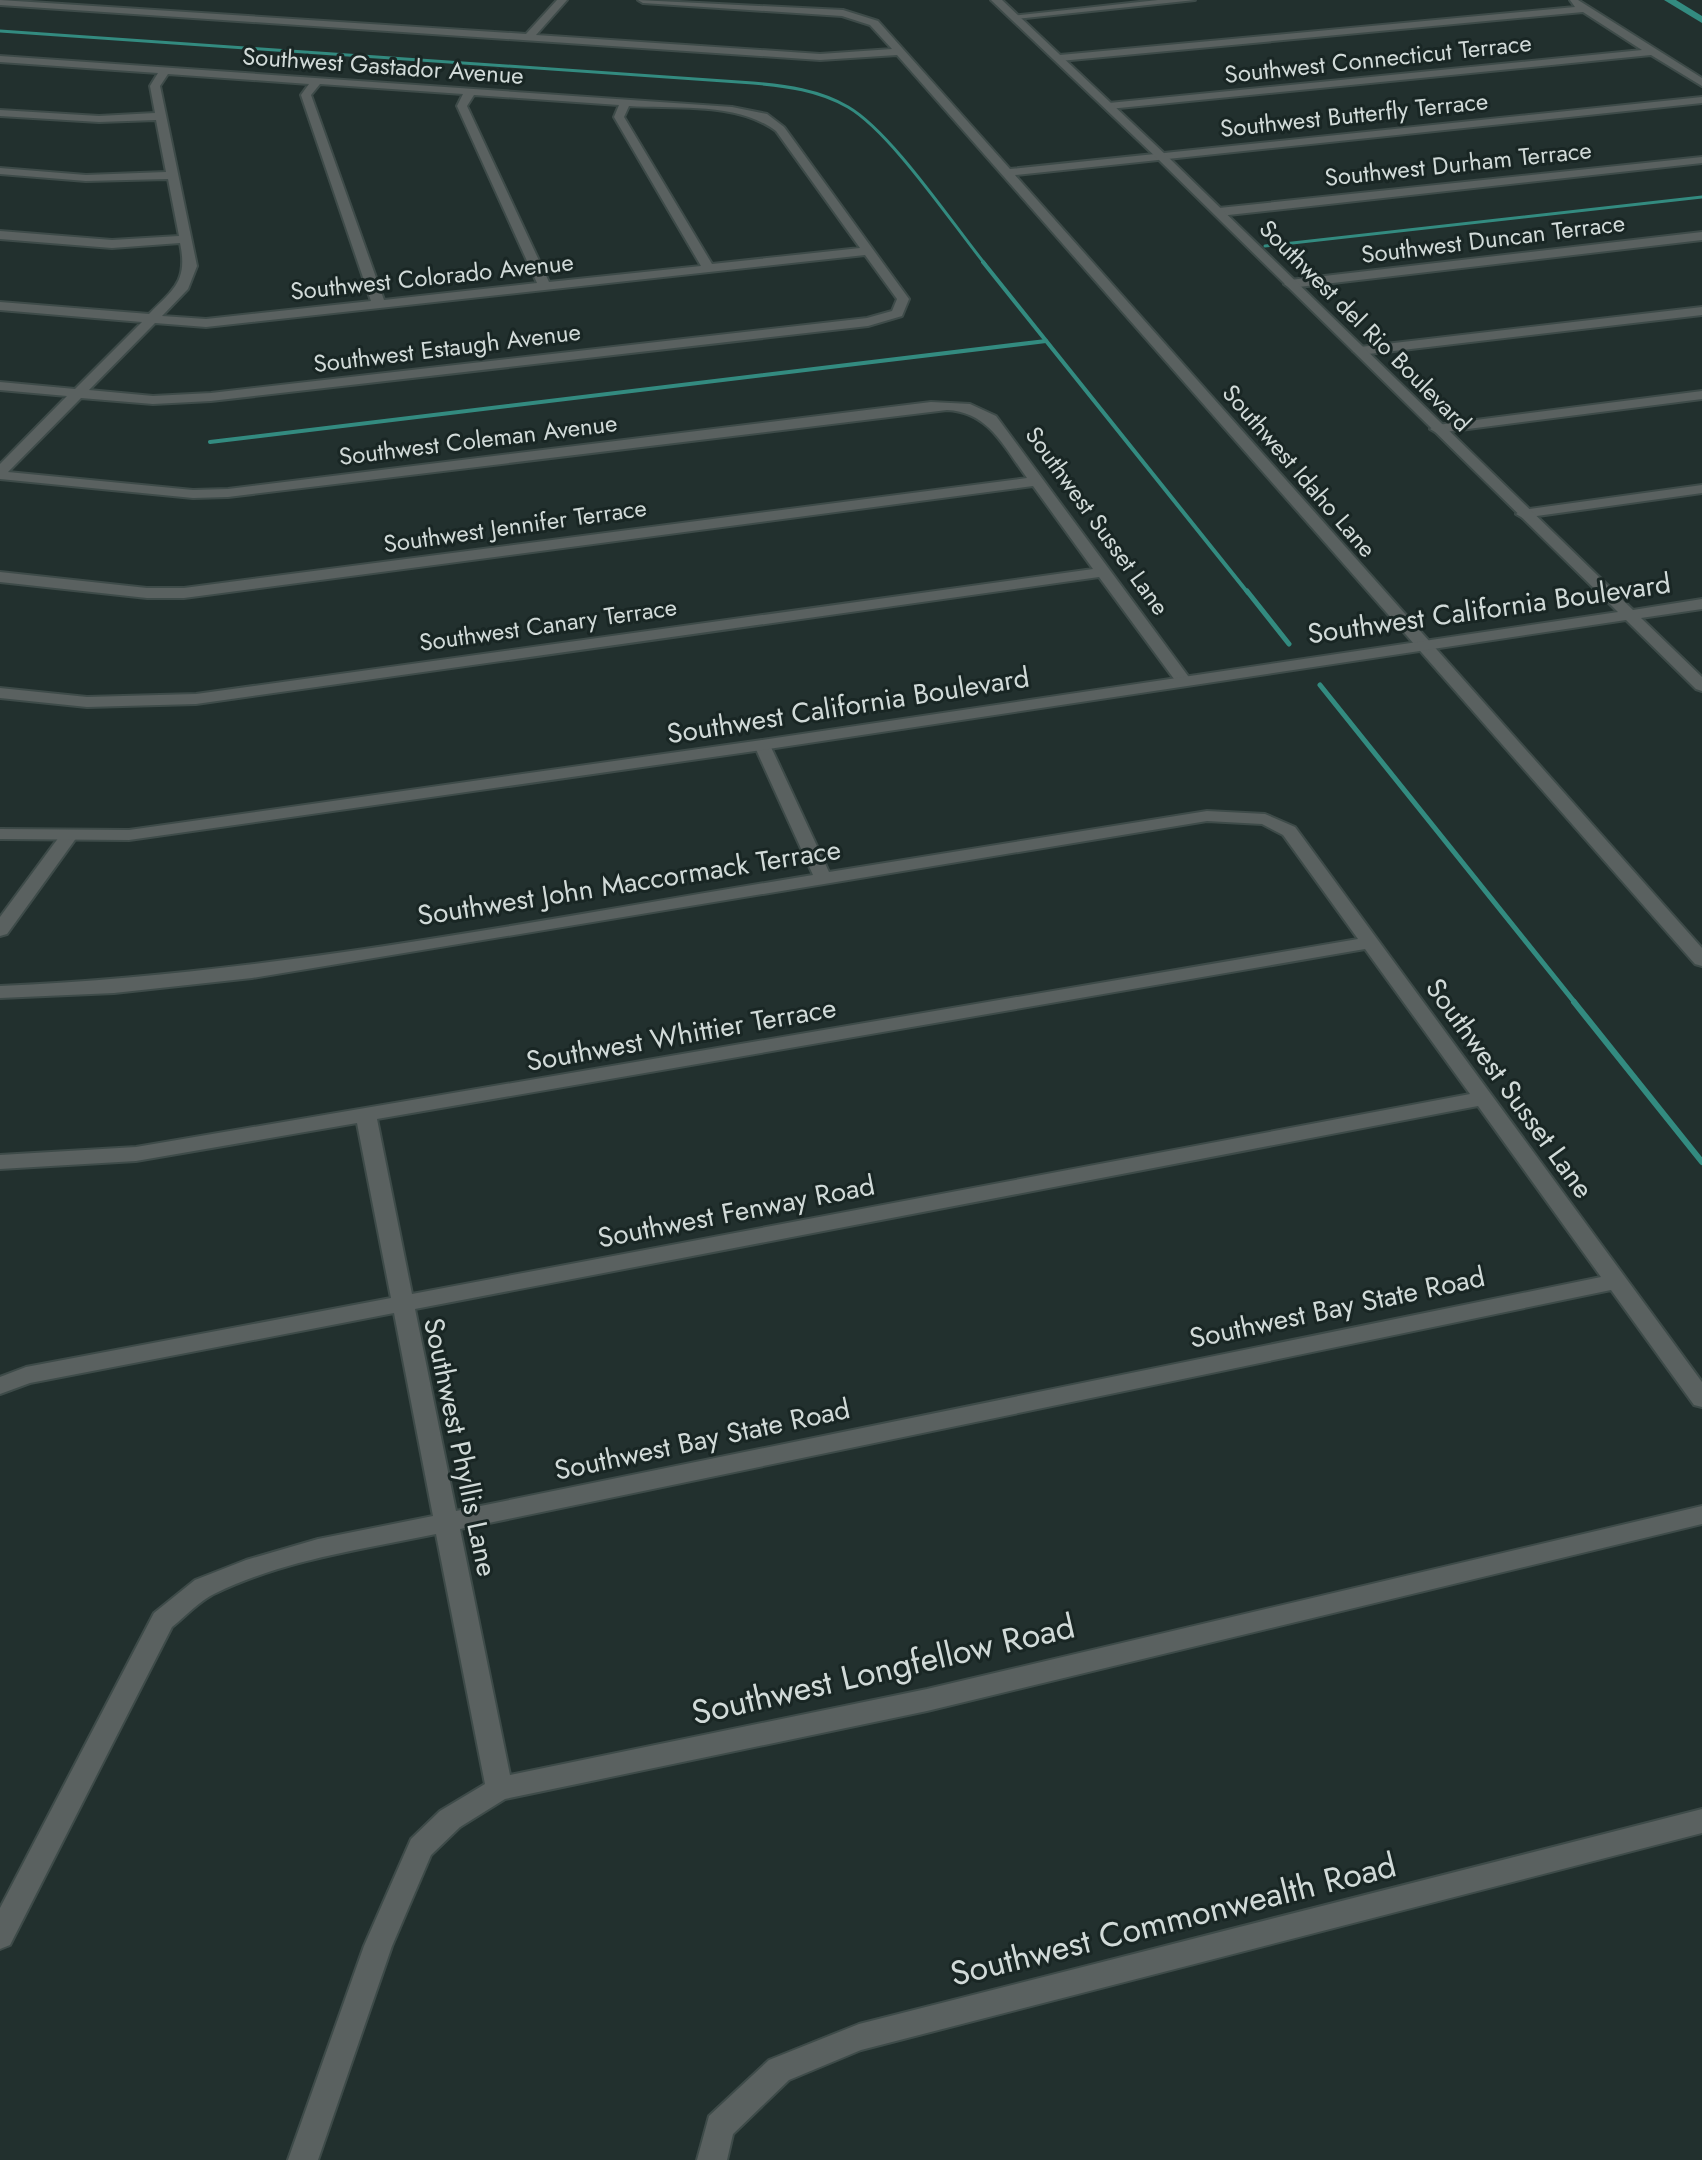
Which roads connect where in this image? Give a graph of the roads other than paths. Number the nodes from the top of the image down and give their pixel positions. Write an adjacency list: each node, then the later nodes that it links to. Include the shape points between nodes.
1 (143, 0): 10 (street)
2 (562, 0): 12 (street)
3 (643, 0): 13 (street, Southwest Idaho Lane, via 860,16 874,23)
4 (996, 0): 11 (street, Southwest del Rio Boulevard)
5 (1190, 0): 7 (street)
6 (1571, 0): 9 (street)
7 (1160, 1): 11 (street)
8 (0, 2): 10 (street)
9 (1585, 9): 14 (street); 15 (street)
10 (129, 10): 12 (street)
11 (1016, 16): 15 (street, Southwest del Rio Boulevard)
12 (528, 38): 13 (street, via 828,58)
13 (900, 52): 29 (street, Southwest Idaho Lane)
14 (1652, 52): 19 (street); 23 (street, Southwest Connecticut Terrace)
15 (1060, 58): 23 (street, Southwest del Rio Boulevard)
16 (0, 59): 17 (street, Southwest Gastador Avenue)
17 (165, 71): 18 (street, Southwest Gastador Avenue); 25 (street, via 155,81)
18 (316, 82): 20 (street, Southwest Gastador Avenue); 39 (street, via 306,95)
19 (1702, 83)
20 (470, 92): 22 (street, Southwest Gastador Avenue); 38 (street, via 462,106)
21 (1702, 100): 26 (street, Southwest Butterfly Terrace)
22 (625, 103): 35 (street, Southwest Gastador Avenue, via 763,116 780,129); 36 (street, via 619,117)
23 (1109, 106): 26 (street, Southwest del Rio Boulevard)
24 (0, 113): 25 (street, via 87,119)
25 (161, 116): 30 (street)
26 (1163, 158): 29 (street, Southwest Butterfly Terrace); 31 (street, Southwest del Rio Boulevard)
27 (1702, 160): 31 (street, Southwest Durham Terrace)
28 (0, 171): 30 (street, via 86,178)
29 (1010, 172): 57 (street, Southwest Idaho Lane)
30 (171, 175): 34 (street)
31 (1219, 212): 37 (street, Southwest del Rio Boulevard)
32 (0, 235): 34 (street, via 112,244)
33 (1702, 236): 37 (street, Southwest Duncan Terrace)
34 (187, 239): 42 (street, via 191,266 184,286)
35 (869, 251): 36 (street, Southwest Colorado Avenue); 45 (street, Southwest Estaugh Avenue, via 903,299 897,313 868,322 226,396 153,400)
36 (709, 269): 38 (street, Southwest Colorado Avenue)
37 (1290, 284): 43 (street, Southwest del Rio Boulevard)
38 (545, 286): 39 (street, Southwest Colorado Avenue)
39 (379, 305): 42 (street, Southwest Colorado Avenue, via 206,323)
40 (0, 306): 42 (street, Southwest Colorado Avenue)
41 (1702, 311): 43 (street)
42 (153, 319): 45 (street)
43 (1360, 351): 48 (street, Southwest del Rio Boulevard)
44 (0, 386): 45 (street, Southwest Estaugh Avenue)
45 (80, 394): 49 (street)
46 (1702, 395): 48 (street)
47 (960, 407): 49 (street, Southwest Coleman Avenue, via 931,406 228,493); 50 (street, Southwest Susset Lane, via 991,419)
48 (1437, 429): 52 (street, Southwest del Rio Boulevard)
49 (0, 474)
50 (1035, 481): 53 (street, Southwest Susset Lane); 54 (street, Southwest Jennifer Terrace, via 184,593)
51 (1702, 489): 52 (street)
52 (1523, 514): 56 (street, Southwest del Rio Boulevard)
53 (1102, 572): 58 (street, Southwest Susset Lane); 60 (street, Southwest Canary Terrace, via 196,699 87,702)
54 (0, 577)
55 (1702, 604): 56 (street, Southwest California Boulevard)
56 (1628, 614): 57 (street, Southwest California Boulevard); 59 (street, Southwest del Rio Boulevard)
57 (1421, 645): 58 (street, Southwest California Boulevard); 68 (street, Southwest Idaho Lane)
58 (1183, 680): 61 (street, Southwest California Boulevard)
59 (1702, 686)
60 (0, 693)
61 (762, 745): 64 (street, Southwest California Boulevard, via 129,835); 65 (street)
62 (1265, 819): 65 (street, Southwest John Maccormack Terrace, via 1207,816); 67 (street, Southwest Susset Lane, via 1289,831)
63 (0, 834): 64 (street, Southwest California Boulevard)
64 (68, 837): 66 (street)
65 (823, 878): 69 (street, Southwest John Maccormack Terrace, via 252,972 114,987)
66 (0, 930)
67 (1369, 943): 70 (street, Southwest Susset Lane); 71 (street, Southwest Whittier Terrace)
68 (1702, 960)
69 (0, 992)
70 (1484, 1098): 73 (street, Southwest Susset Lane); 74 (street, Southwest Fenway Road)
71 (366, 1117): 72 (street, Southwest Whittier Terrace, via 136,1154); 74 (street, Southwest Phyllis Lane)
72 (0, 1162)
73 (1617, 1281): 76 (street, Southwest Susset Lane); 78 (street, Southwest Bay State Road)
74 (401, 1302): 75 (street, Southwest Fenway Road, via 26,1375); 78 (street, Southwest Phyllis Lane)
75 (0, 1386)
76 (1702, 1399)
77 (1702, 1515): 79 (street, Southwest Longfellow Road, via 927,1700)
78 (446, 1523): 79 (street, Southwest Phyllis Lane); 81 (street, Southwest Bay State Road, via 255,1567 204,1587 163,1620)
79 (499, 1789): 82 (street, Southwest Longfellow Road, via 450,1819 421,1847 378,1946)
80 (1702, 1821): 83 (street, Southwest Commonwealth Road, via 859,2037 779,2070 720,2126)
81 (0, 1936)
82 (303, 2160)
83 (712, 2160)

